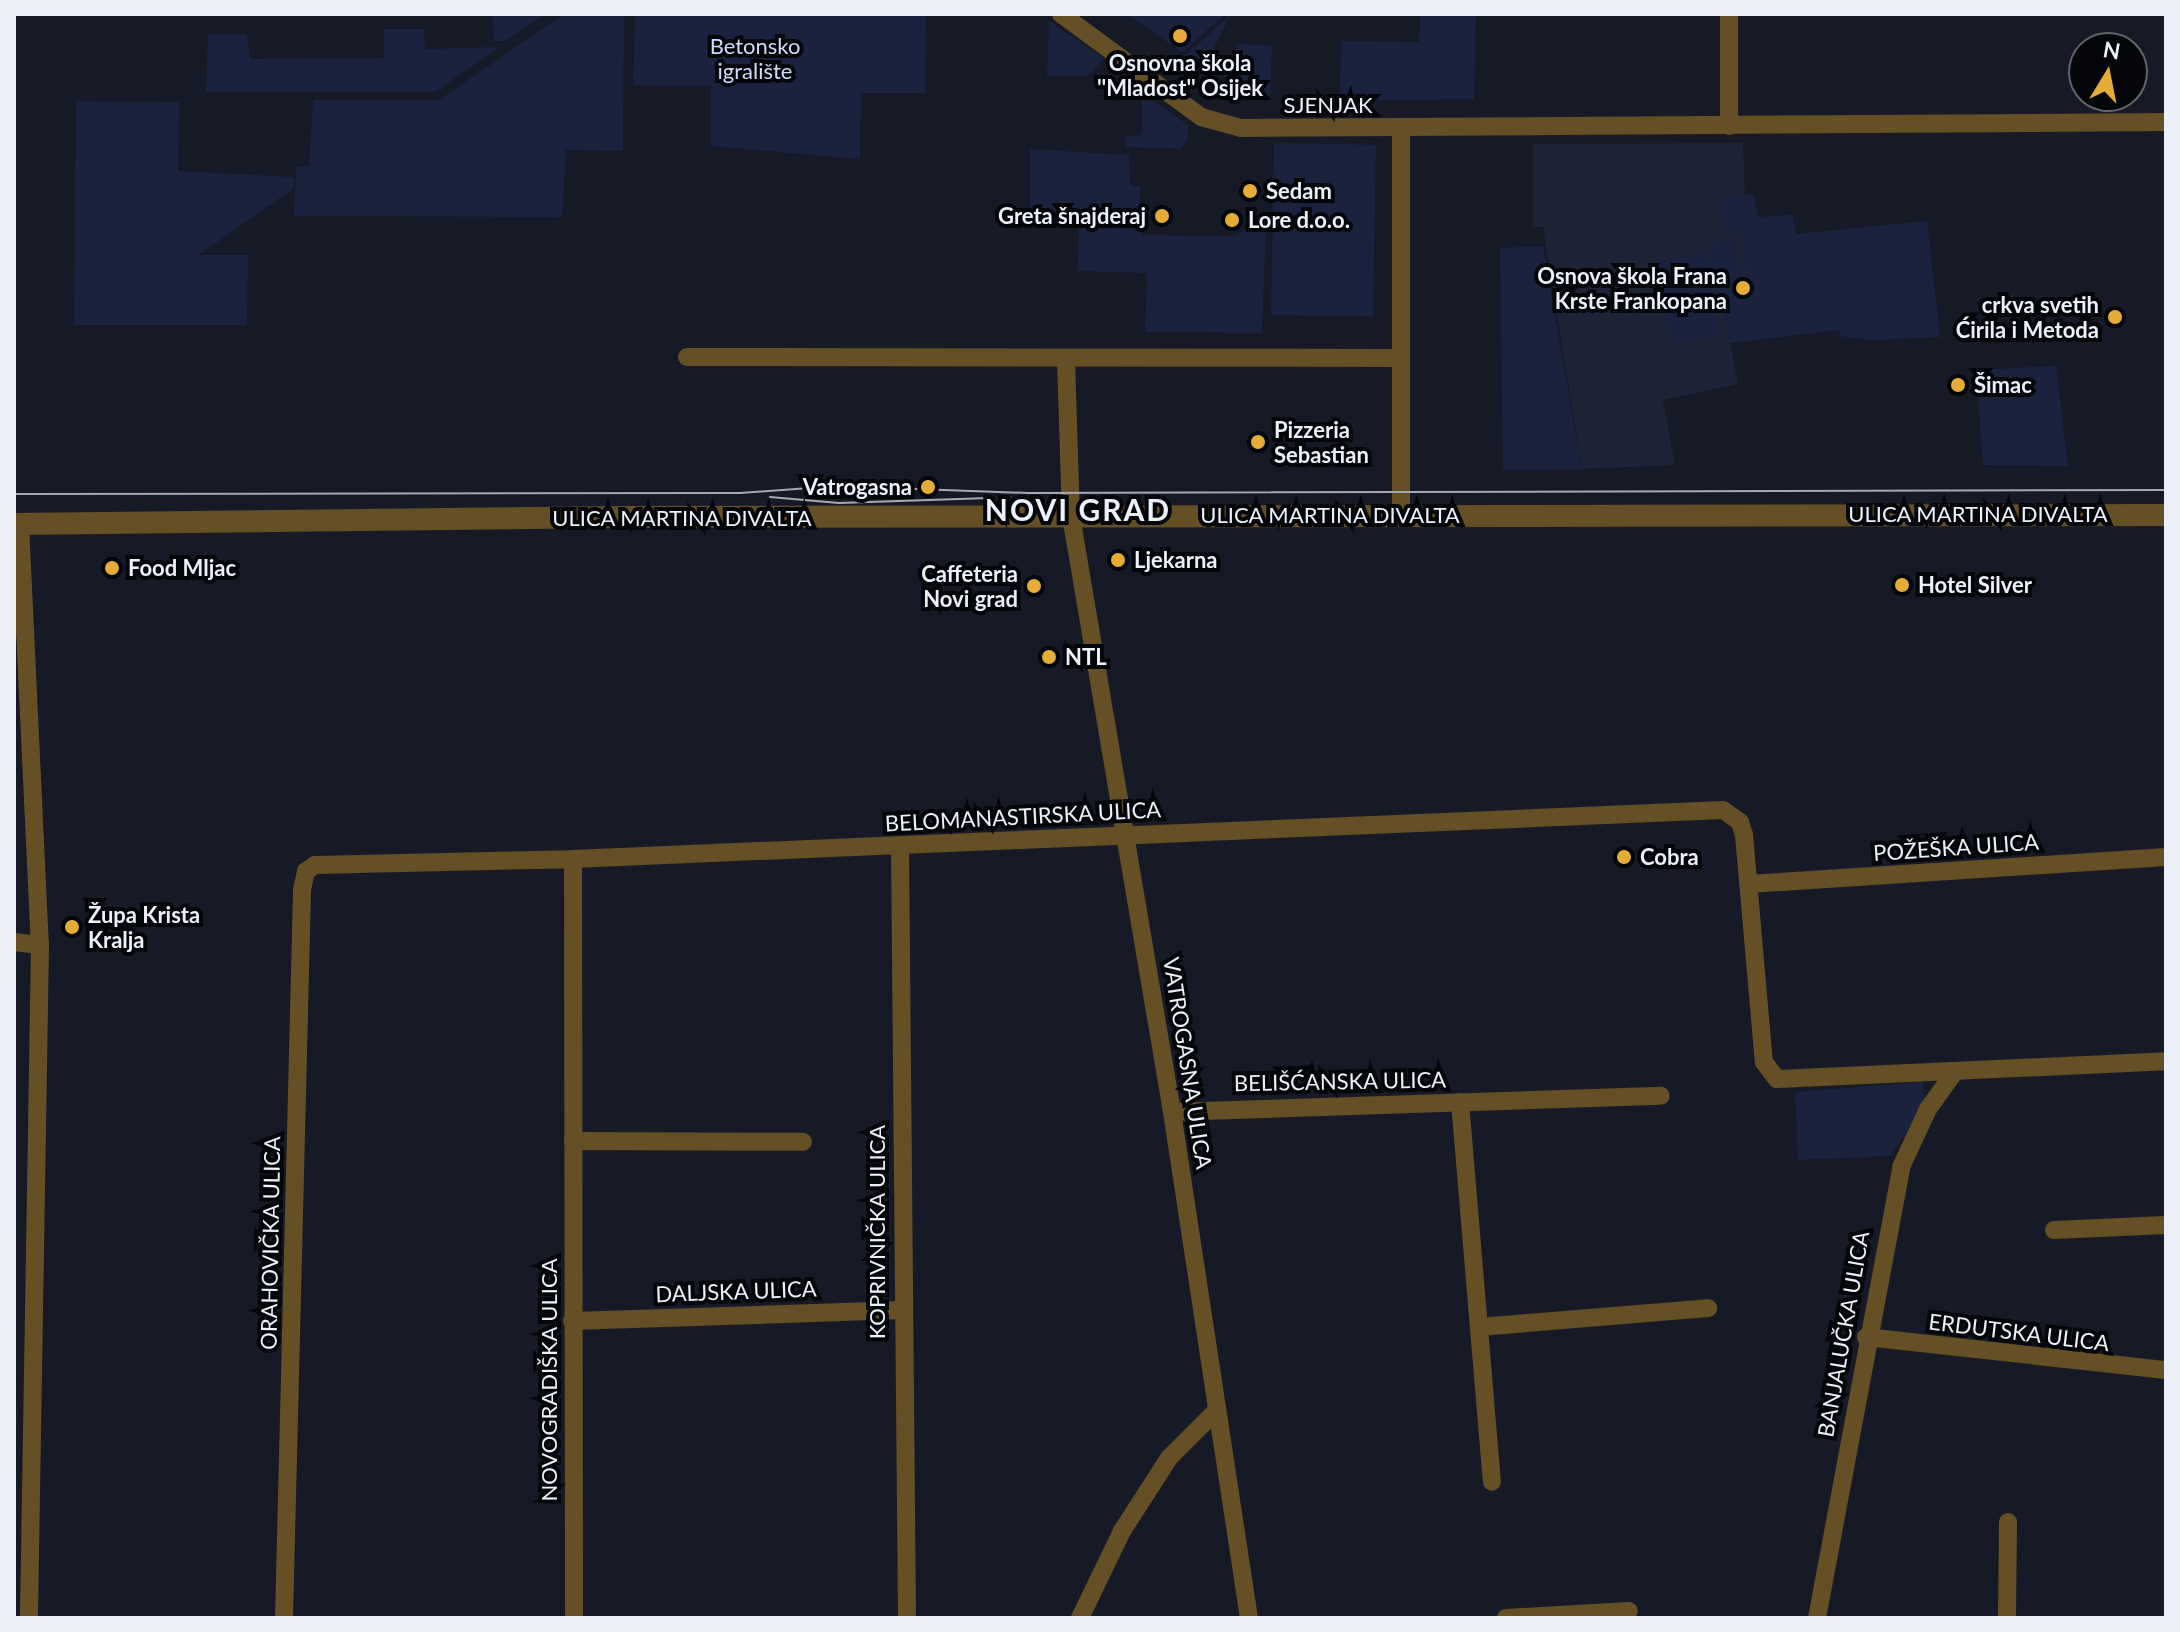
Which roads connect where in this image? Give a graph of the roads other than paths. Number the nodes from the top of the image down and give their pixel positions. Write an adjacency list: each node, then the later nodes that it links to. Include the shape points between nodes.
1 (1061, 14): 5 (street, SJENJAK, via 1211,122 1241,128)
2 (1729, 14): 4 (street)
3 (2166, 122): 4 (street)
4 (1729, 126): 5 (street)
5 (1401, 129): 7 (street, SJENJAK)
6 (687, 357): 8 (street)
7 (1401, 358): 8 (street); 9 (street, SJENJAK)
8 (1066, 359): 11 (street)
9 (1401, 515): 10 (street, ULICA MARTINA DIVALTA); 11 (street, ULICA MARTINA DIVALTA)
10 (2166, 515)
11 (1071, 516): 12 (street, ULICA MARTINA DIVALTA); 13 (street, VATROGASNA ULICA)
12 (17, 524): 20 (street)
13 (1128, 836): 14 (street, BELOMANASTIRSKA ULICA); 18 (street, BELOMANASTIRSKA ULICA, via 1711,809 1732,813 1740,822); 25 (street, VATROGASNA ULICA)
14 (900, 846): 16 (street, BELOMANASTIRSKA ULICA); 31 (street, KOPRIVNIČKA ULICA)
15 (2166, 857): 18 (street, POŽEŠKA ULICA)
16 (573, 859): 17 (street, BELOMANASTIRSKA ULICA, via 325,862); 26 (street, NOVOGRADIŠKA ULICA)
17 (306, 871): 41 (street, ORAHOVIČKA ULICA)
18 (1749, 884): 22 (street, via 1764,1062 1777,1079)
19 (14, 942): 20 (street)
20 (40, 945): 40 (street)
21 (2166, 1061): 22 (street)
22 (1954, 1073): 34 (street, BANJALUČKA ULICA, via 1928,1109 1901,1167)
23 (1661, 1096): 24 (street, BELIŠĆANSKA ULICA)
24 (1460, 1102): 25 (street, BELIŠĆANSKA ULICA); 33 (street, BELIŠĆANSKA ULICA)
25 (1172, 1112): 36 (street, VATROGASNA ULICA)
26 (573, 1141): 27 (street); 32 (street, NOVOGRADIŠKA ULICA)
27 (803, 1142)
28 (2166, 1225): 29 (street)
29 (2054, 1230)
30 (1708, 1308): 33 (street)
31 (901, 1310): 32 (street, DALJSKA ULICA); 43 (street, KOPRIVNIČKA ULICA)
32 (572, 1321): 42 (street, NOVOGRADIŠKA ULICA)
33 (1479, 1327): 37 (street, BELIŠĆANSKA ULICA)
34 (1866, 1337): 35 (street, ERDUTSKA ULICA); 47 (street, BANJALUČKA ULICA)
35 (2166, 1370)
36 (1214, 1413): 44 (street, via 1169,1458 1122,1531); 45 (street, VATROGASNA ULICA)
37 (1492, 1482)
38 (2008, 1522): 48 (street)
39 (1629, 1611): 46 (street)
40 (29, 1618)
41 (284, 1618)
42 (574, 1618)
43 (907, 1618)
44 (1080, 1618)
45 (1249, 1618)
46 (1506, 1618)
47 (1817, 1618)
48 (2007, 1618)

